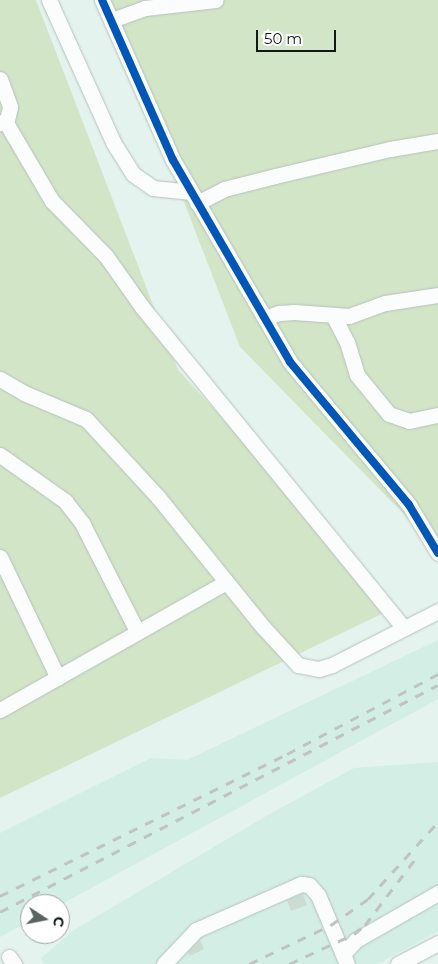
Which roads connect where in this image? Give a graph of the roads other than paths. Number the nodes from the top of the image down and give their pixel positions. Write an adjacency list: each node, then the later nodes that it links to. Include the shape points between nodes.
1 (49, 0): 8 (street, via 113,142 133,174 153,188)
2 (102, 0): 4 (street)
3 (216, 0): 4 (street, via 145,8)
4 (112, 20): 8 (street, via 173,160)
5 (0, 79): 6 (street, via 10,107)
6 (2, 122): 19 (street, via 52,201 106,256 142,307)
7 (438, 141): 8 (street, via 390,149)
8 (194, 198): 11 (street)
9 (438, 295): 10 (street, via 385,303 349,316)
10 (334, 317): 11 (street, via 294,312); 13 (street, via 347,342 357,375 390,414 409,421)
11 (265, 318): 15 (street, via 290,362 409,506)
12 (0, 379): 17 (street, via 24,393 86,419 158,497)
13 (438, 415)
14 (0, 455): 20 (street, via 71,508 82,523)
15 (438, 553)
16 (0, 557): 21 (street)
17 (226, 582): 19 (street, via 285,652 298,665 307,668 332,665); 20 (street)
18 (438, 611): 19 (street)
19 (403, 627)
20 (137, 631): 21 (street)
21 (58, 678): 22 (street)
22 (0, 710)
23 (438, 893): 25 (street, via 356,940)
24 (438, 943): 27 (street)
25 (345, 959): 26 (street, via 318,895 309,885 302,884 196,930)
26 (164, 964)
27 (398, 964)

